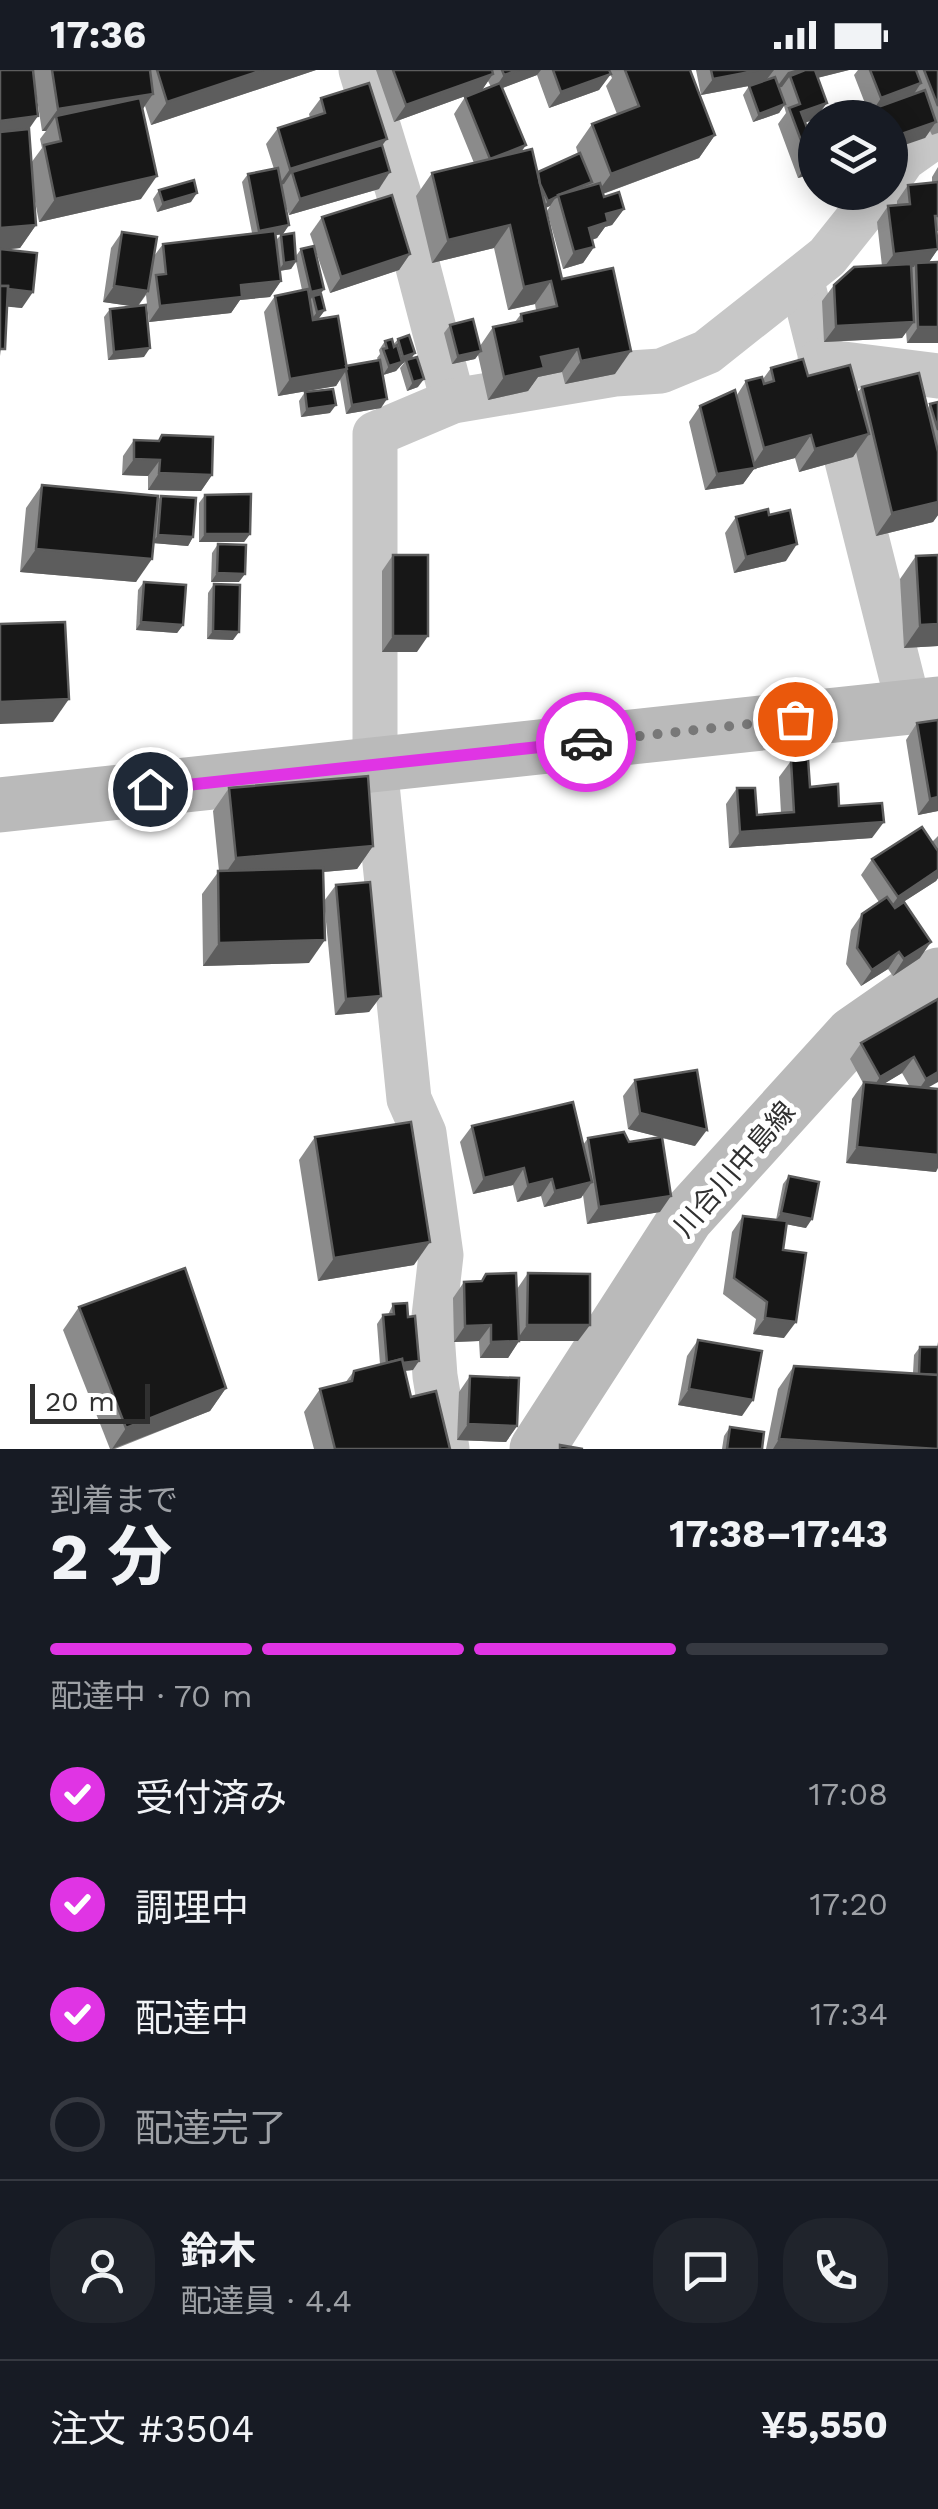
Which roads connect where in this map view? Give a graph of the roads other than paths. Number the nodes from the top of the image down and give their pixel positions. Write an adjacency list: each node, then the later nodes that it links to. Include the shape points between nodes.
1 (360, 70): 8 (street)
2 (938, 134): 3 (street)
3 (908, 155)
4 (865, 210): 5 (street)
5 (801, 278): 6 (street); 8 (street, via 707,352 661,371)
6 (820, 361): 7 (street); 9 (street)
7 (938, 376)
8 (453, 401): 10 (street, via 375,434)
9 (924, 705): 10 (main road)
10 (375, 765): 11 (main road); 13 (street, via 409,1100 424,1133 440,1255 432,1334)
11 (0, 805)
12 (938, 975): 14 (main road, 川合川中島線, via 853,1034 686,1218)
13 (447, 1449)
14 (537, 1449)

